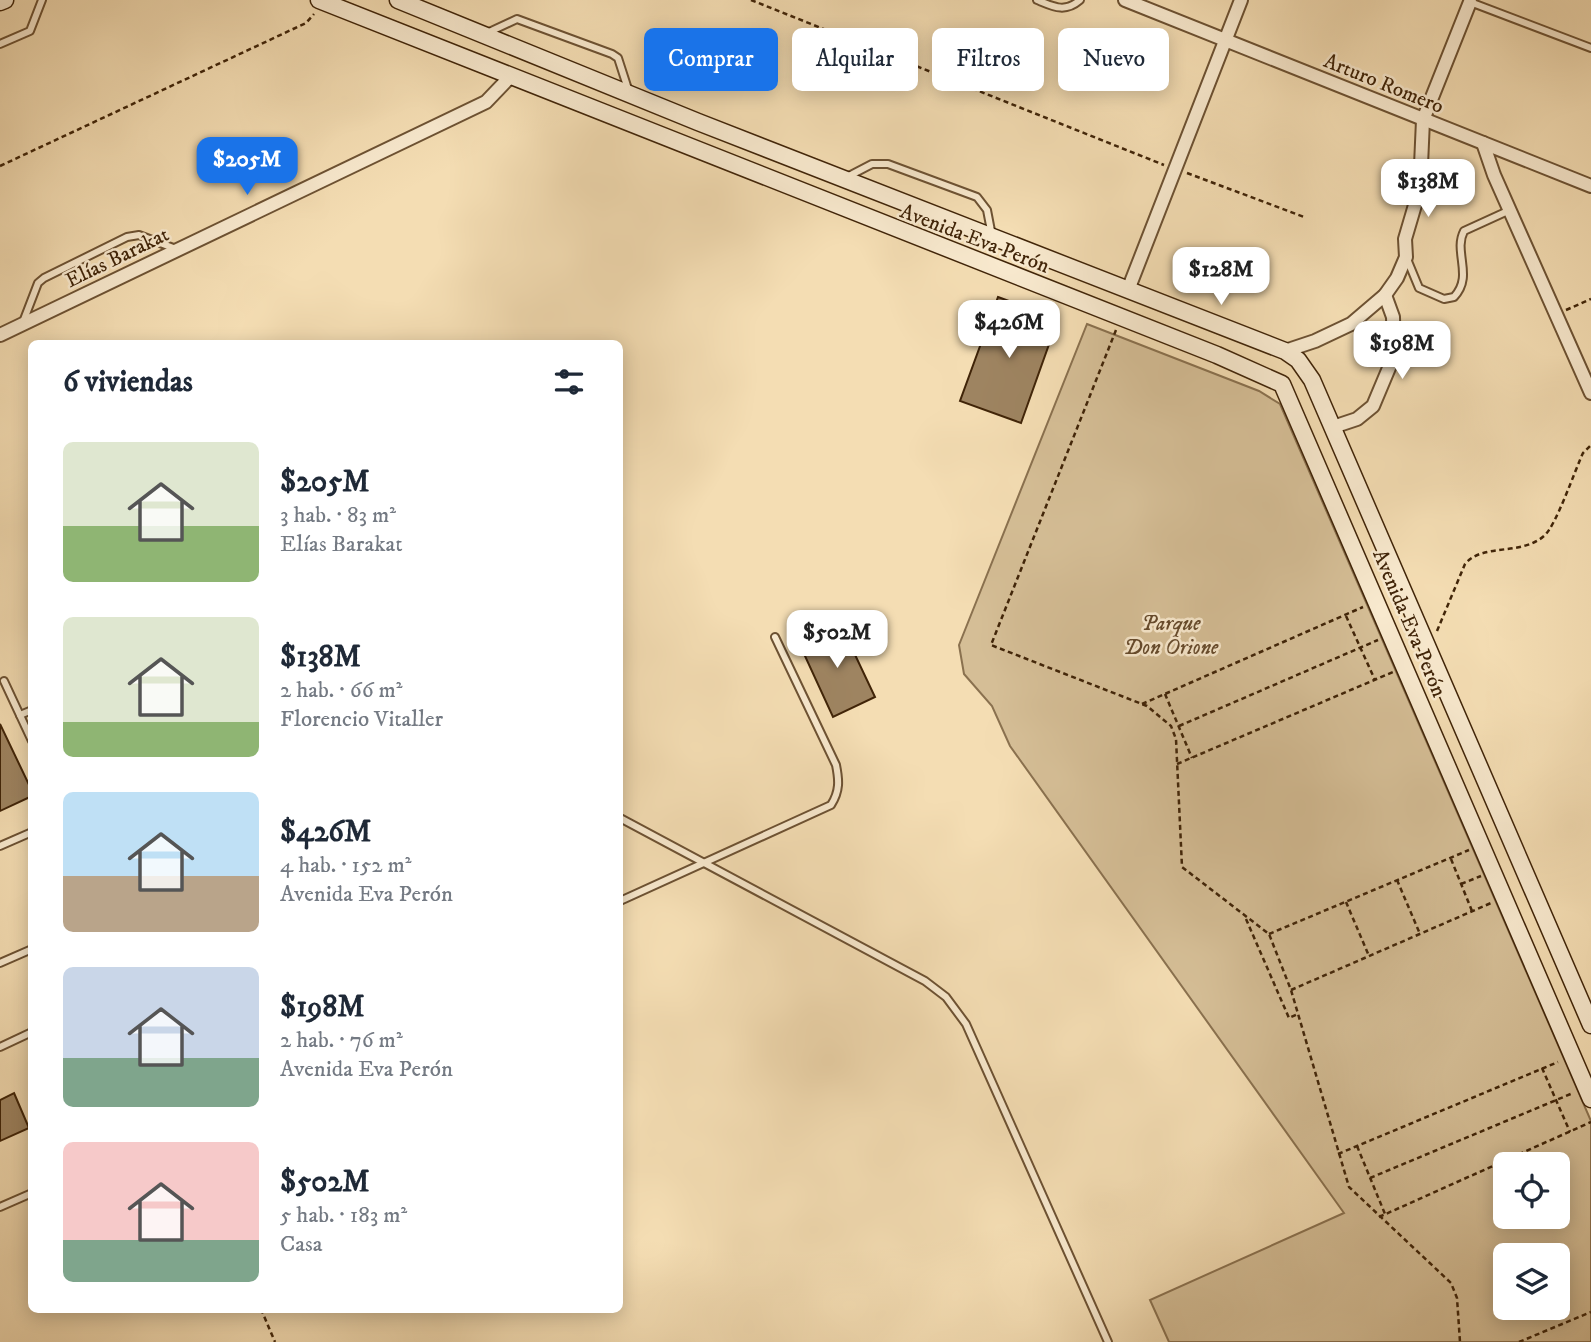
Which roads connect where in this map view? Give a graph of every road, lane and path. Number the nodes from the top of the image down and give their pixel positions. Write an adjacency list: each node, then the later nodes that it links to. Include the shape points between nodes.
1 (42, 0): 13 (lane, via 30,31)
2 (319, 0): 14 (main road, Avenida Eva Perón); 22 (path, via 314,16 306,23)
3 (398, 0): 10 (main road, Avenida Eva Perón)
4 (751, 0): 23 (path)
5 (1037, 0): 6 (lane, via 1060,9)
6 (1080, 0)
7 (1125, 0): 12 (street, Arturo Romero)
8 (1241, 0): 12 (street)
9 (1469, 1): 15 (lane); 18 (street)
10 (440, 18): 11 (main road, Avenida Eva Perón); 14 (main road)
11 (483, 35): 17 (main road, Avenida Eva Perón); 17 (lane, via 517,19 612,54 618,58)
12 (1224, 40): 18 (street, Arturo Romero); 23 (street)
13 (0, 44)
14 (432, 45): 16 (main road, Avenida Eva Perón)
15 (1591, 48)
16 (509, 78): 21 (main road, Avenida Eva Perón); 29 (street, Elías Barakat, via 486,102)
17 (629, 94): 19 (main road, Avenida Eva Perón)
18 (1423, 120): 20 (street, Arturo Romero); 30 (street, via 1420,188 1405,239)
19 (698, 122): 21 (main road); 24 (main road, Avenida Eva Perón)
20 (1483, 143): 25 (street, Arturo Romero); 26 (street)
21 (690, 148): 31 (main road, Avenida Eva Perón)
22 (0, 166)
23 (1175, 169): 27 (path); 32 (street)
24 (844, 179): 28 (main road, Avenida Eva Perón); 28 (lane, via 880,163 977,197 987,210)
25 (1591, 186)
26 (1510, 210): 30 (lane, via 1464,231 1464,276 1454,297 1444,299 1419,288); 35 (street)
27 (1304, 217)
28 (992, 237): 31 (main road); 32 (main road, Avenida Eva Perón)
29 (176, 249): 37 (street, Elías Barakat); 37 (lane, via 134,235 44,278)
30 (1406, 257): 33 (street)
31 (981, 263): 36 (main road, Avenida Eva Perón)
32 (1128, 289): 38 (main road, Avenida Eva Perón)
33 (1385, 295): 40 (street, via 1351,324); 43 (street, via 1393,317 1394,356 1373,406 1357,419)
34 (1591, 299): 35 (path)
35 (1557, 314): 42 (street)
36 (1121, 318): 41 (main road, Avenida Eva Perón); 55 (path, via 991,645)
37 (22, 325): 39 (street, Elías Barakat)
38 (1226, 328): 40 (main road, Avenida Eva Perón); 41 (main road)
39 (0, 335)
40 (1284, 351): 43 (main road, Avenida Eva Perón, via 1305,368)
41 (1217, 355): 45 (main road, Avenida Eva Perón, via 1274,378 1287,392)
42 (1591, 393)
43 (1333, 427): 50 (main road, Avenida Eva Perón)
44 (1591, 444): 50 (path, via 1543,537 1504,552 1479,553 1465,564)
45 (1378, 601): 46 (path); 47 (main road, Avenida Eva Perón)
46 (1346, 615): 49 (path); 54 (path)
47 (1392, 634): 49 (path); 51 (main road, Avenida Eva Perón)
48 (775, 636): 67 (lane, via 836,765 836,797 831,805)
49 (1360, 648): 52 (path); 58 (path)
50 (1429, 651): 82 (main road, Avenida Eva Perón)
51 (1406, 667): 52 (path); 64 (main road, Avenida Eva Perón)
52 (1375, 680): 60 (path)
53 (4, 681): 57 (lane)
54 (1166, 694): 55 (path); 58 (path)
55 (1142, 704): 61 (path, via 1165,719 1174,732)
56 (28, 712): 57 (lane)
57 (20, 715): 59 (lane)
58 (1179, 726): 60 (path)
59 (28, 732)
60 (1192, 758): 61 (path)
61 (1177, 764): 75 (path, via 1182,867)
62 (623, 820): 67 (lane)
63 (28, 834): 65 (lane)
64 (1482, 845): 66 (path); 68 (main road, Avenida Eva Perón)
65 (0, 846)
66 (1450, 858): 69 (path); 70 (path)
67 (705, 863): 72 (lane); 104 (lane, via 925,981 946,997 966,1024)
68 (1493, 871): 70 (path); 71 (main road, Avenida Eva Perón)
69 (1397, 880): 73 (path); 77 (path)
70 (1461, 884): 74 (path)
71 (1504, 897): 74 (path); 84 (main road, Avenida Eva Perón)
72 (623, 900)
73 (1346, 902): 76 (path); 79 (path)
74 (1472, 911): 77 (path)
75 (1245, 916): 76 (path); 83 (path, via 1289,1018)
76 (1269, 934): 81 (path)
77 (1420, 934): 79 (path)
78 (28, 951): 80 (lane)
79 (1369, 956): 81 (path)
80 (0, 963)
81 (1292, 989): 83 (path)
82 (1581, 1002): 84 (main road); 85 (main road, Avenida Eva Perón)
83 (1298, 1014): 95 (path)
84 (1555, 1015): 88 (main road, Avenida Eva Perón)
85 (1591, 1025)
86 (28, 1034): 87 (lane)
87 (0, 1047)
88 (1572, 1055): 89 (path); 90 (main road, Avenida Eva Perón)
89 (1542, 1068): 91 (path); 94 (path)
90 (1588, 1093): 91 (path)
91 (1556, 1100): 93 (path); 96 (path)
92 (1591, 1122): 93 (path)
93 (1570, 1132): 99 (path)
94 (1357, 1146): 95 (path); 96 (path)
95 (1338, 1154): 100 (path, via 1349,1186)
96 (1370, 1178): 99 (path)
97 (28, 1195): 98 (lane)
98 (0, 1207)
99 (1385, 1214): 100 (path)
100 (1379, 1217): 105 (path, via 1451,1283 1457,1298)
101 (1591, 1312): 106 (path)
102 (263, 1313): 103 (path)
103 (275, 1342)
104 (1108, 1342)
105 (1460, 1342)
106 (1518, 1342)

